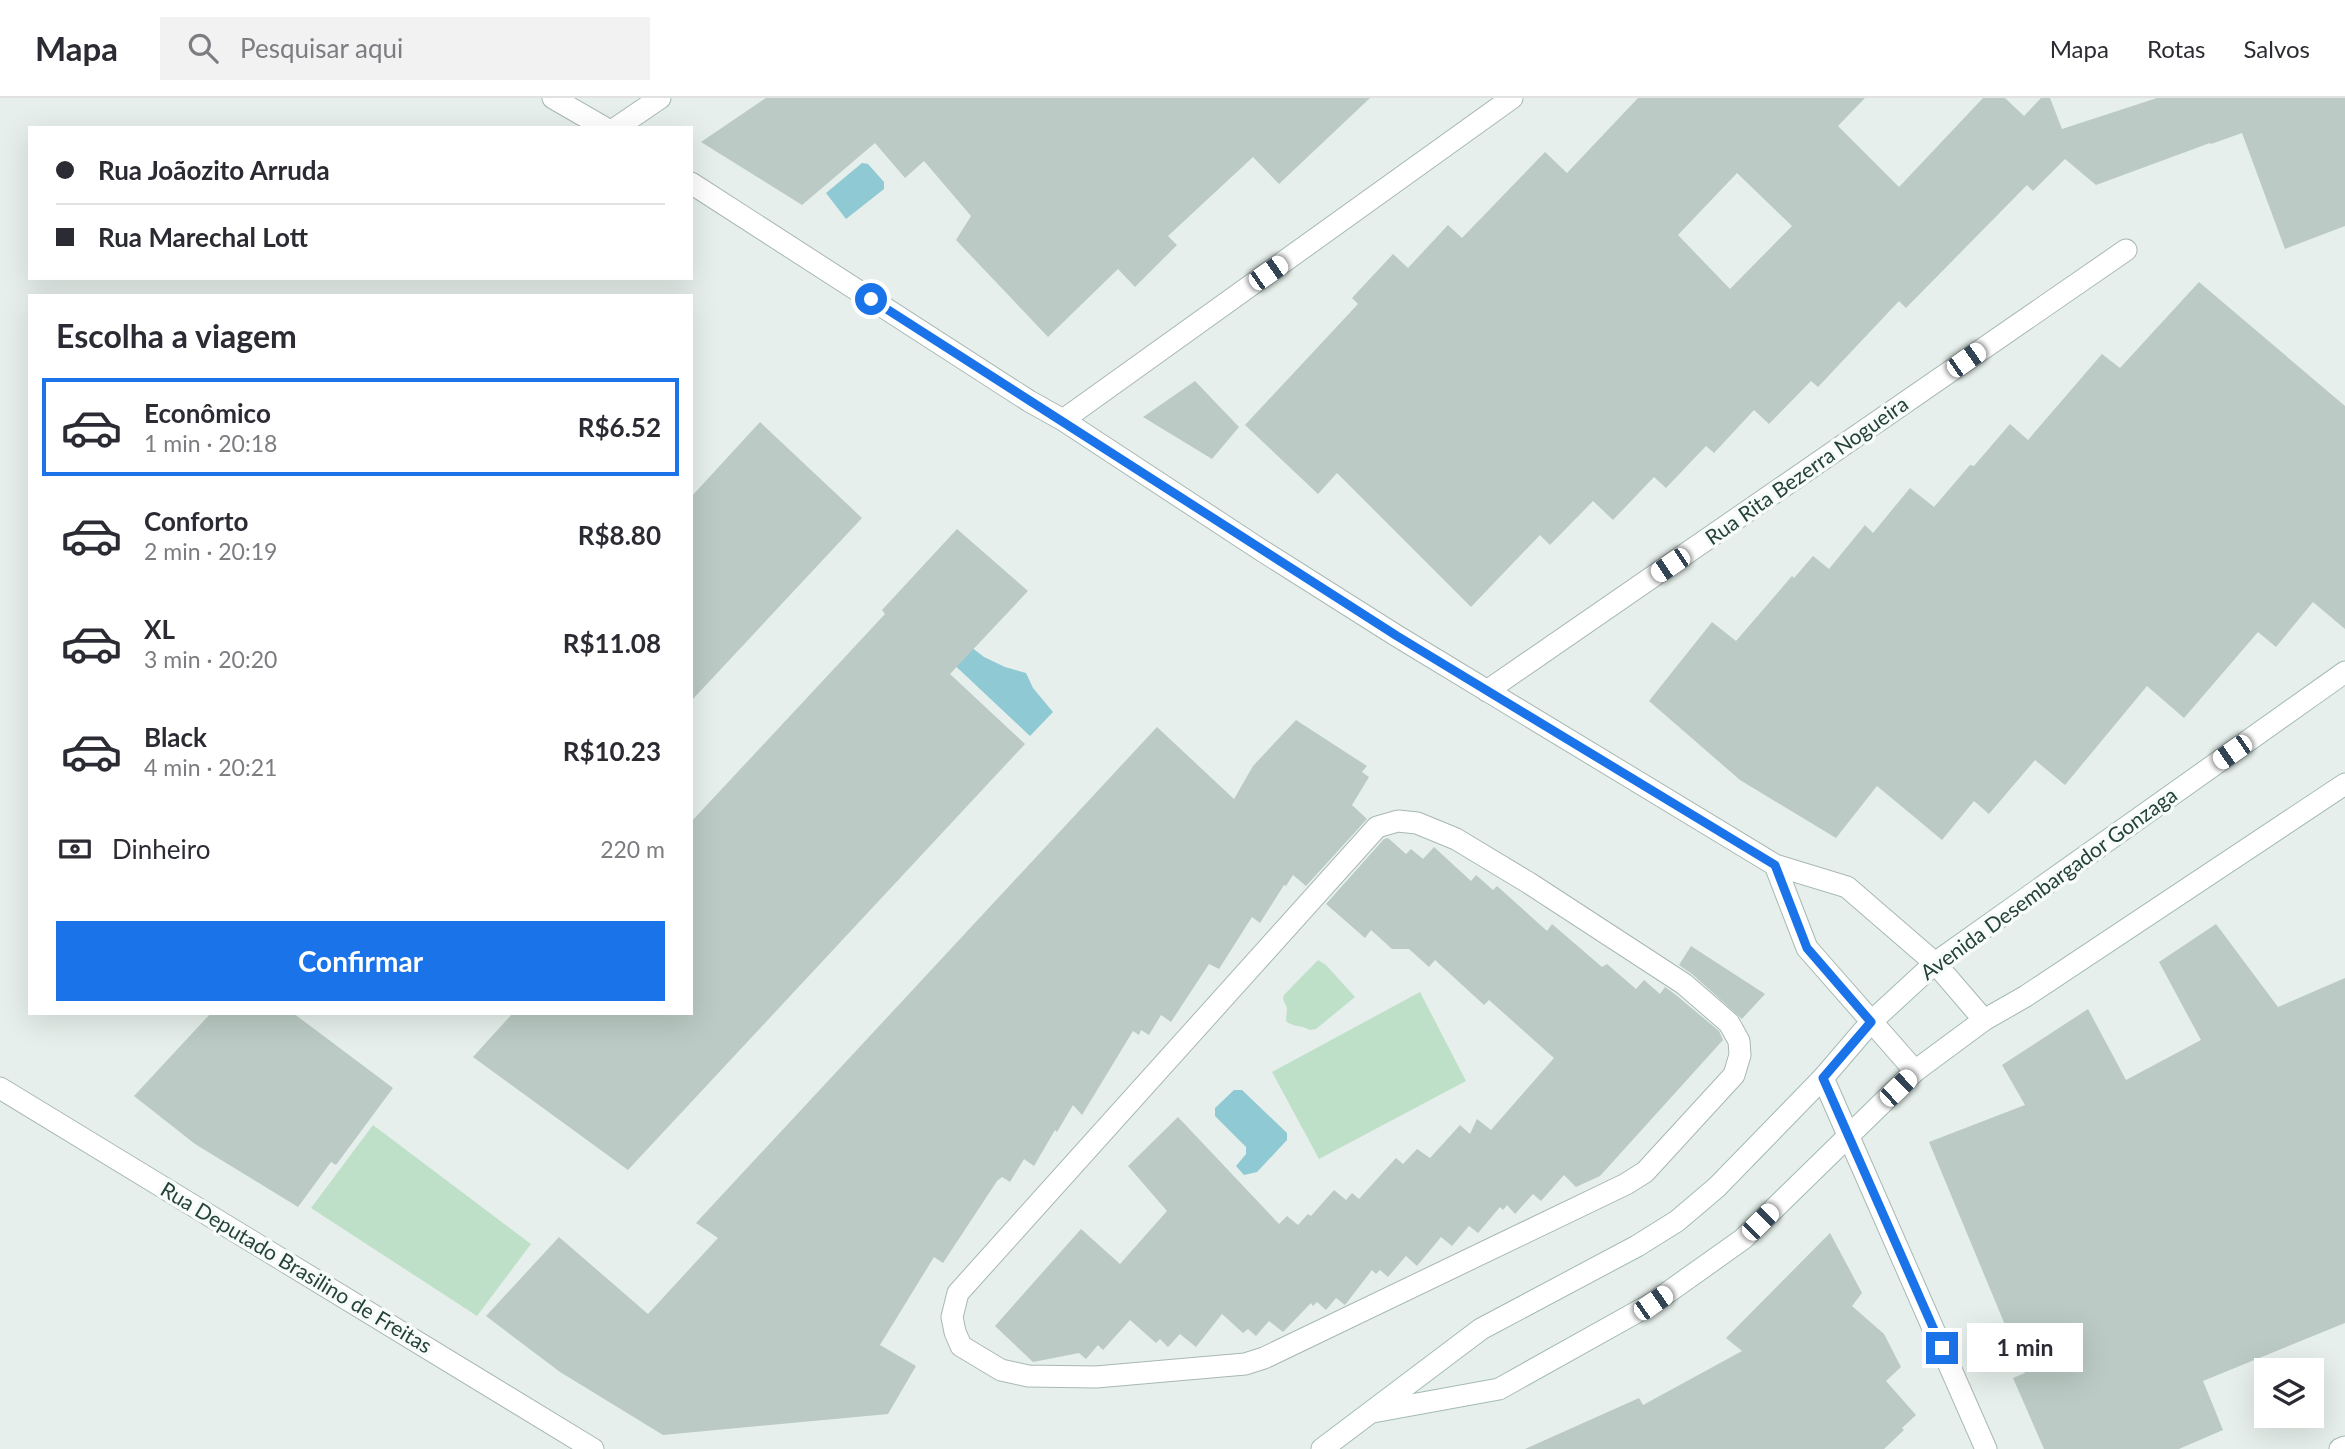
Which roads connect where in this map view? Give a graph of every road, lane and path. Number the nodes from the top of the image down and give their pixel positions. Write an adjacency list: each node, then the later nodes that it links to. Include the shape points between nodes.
1 (553, 98): 4 (street)
2 (660, 98): 5 (street)
3 (1512, 98): 8 (street)
4 (602, 126)
5 (619, 126)
6 (693, 184): 8 (street)
7 (2126, 250): 10 (street, Rua Rita Bezerra Nogueira)
8 (1063, 420): 10 (street)
9 (2345, 672): 13 (street, Avenida Desembargador Gonzaga)
10 (1487, 691): 12 (street)
11 (2345, 784): 15 (street, Avenida Desembargador Gonzaga)
12 (1775, 865): 13 (street, via 1847,887); 16 (street, via 1807,948)
13 (1935, 963): 15 (street); 16 (street, Avenida Desembargador Gonzaga)
14 (1684, 984): 14 (street, via 1456,839 1417,822 1377,827 958,1293 951,1317 961,1346 1001,1370 1028,1376 1096,1377 1245,1364 1285,1350 1626,1184 1645,1172 1734,1075 1740,1055 1739,1041 1729,1023)
15 (1984, 1020): 17 (street, Avenida Desembargador Gonzaga)
16 (1871, 1022): 17 (street); 18 (street, Avenida Desembargador Gonzaga)
17 (1915, 1071): 20 (street, Avenida Desembargador Gonzaga)
18 (1823, 1078): 20 (street); 21 (street, Avenida Desembargador Gonzaga, via 1717,1187 1677,1221 1481,1329)
19 (0, 1088): 23 (street, Rua Deputado Brasilino de Freitas)
20 (1848, 1137): 21 (street, Avenida Desembargador Gonzaga, via 1743,1239 1653,1303 1499,1389); 25 (street)
21 (1368, 1413): 24 (street, Avenida Desembargador Gonzaga)
22 (2345, 1447): 26 (street)
23 (593, 1449)
24 (1322, 1449)
25 (1986, 1449)
26 (2340, 1449)

